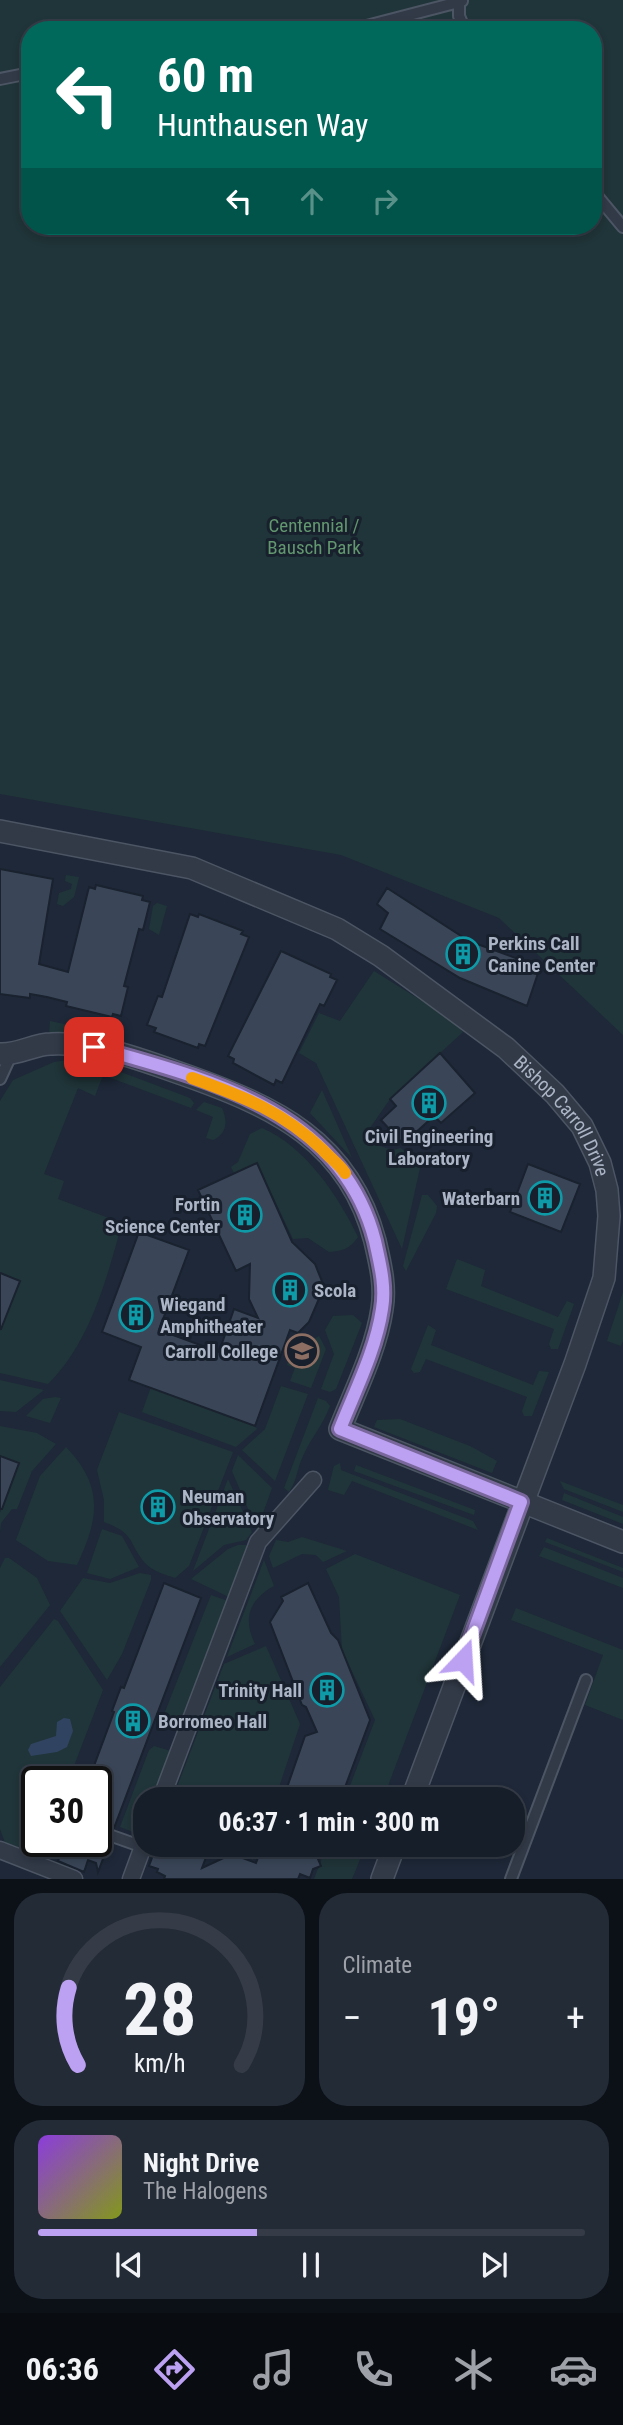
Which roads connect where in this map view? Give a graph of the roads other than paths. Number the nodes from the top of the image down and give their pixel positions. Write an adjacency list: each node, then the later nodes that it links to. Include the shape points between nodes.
1 (462, 1): 2 (lane); 3 (lane)
2 (385, 21)
3 (461, 21)
4 (21, 75): 5 (lane)
5 (0, 79)
6 (602, 202): 7 (lane)
7 (623, 227)
8 (0, 831): 12 (street, Bishop Carroll Drive, via 192,868 337,929 484,1029 555,1094 582,1126 607,1190 604,1278)
9 (6, 1054): 10 (lane); 12 (street, via 50,1043 94,1047 251,1100 298,1126 343,1170 368,1213 384,1284 374,1342 340,1429)
10 (0, 1079)
11 (313, 1480): 15 (street, via 258,1542)
12 (521, 1502): 13 (street); 16 (street, Bishop Carroll Drive)
13 (623, 1542)
14 (586, 1680): 25 (lane)
15 (166, 1787)
16 (416, 1787)
17 (112, 1836): 18 (lane)
18 (133, 1841)
19 (0, 1850): 22 (street)
20 (139, 1857): 23 (street)
21 (390, 1857): 24 (street)
22 (74, 1879)
23 (131, 1879)
24 (382, 1879)
25 (511, 1879)

